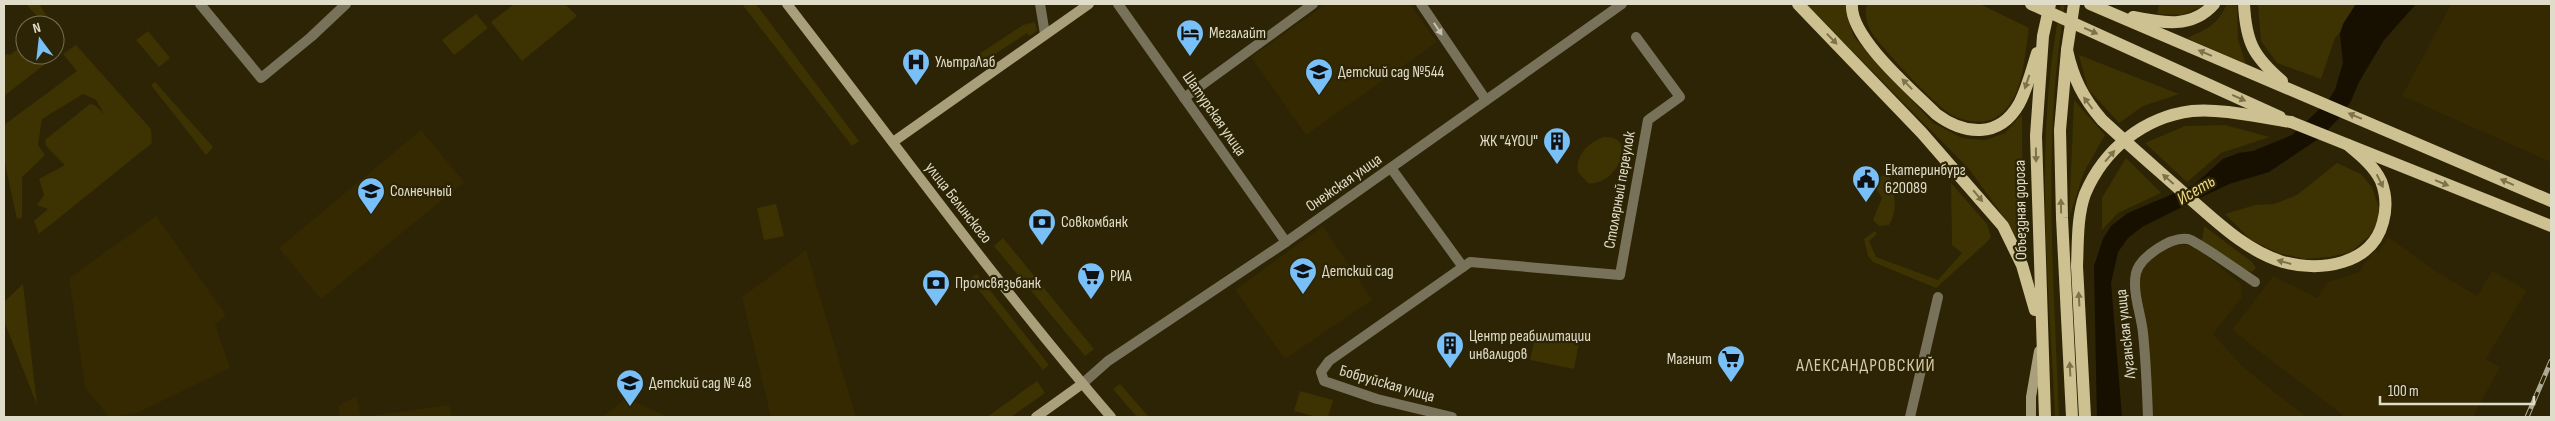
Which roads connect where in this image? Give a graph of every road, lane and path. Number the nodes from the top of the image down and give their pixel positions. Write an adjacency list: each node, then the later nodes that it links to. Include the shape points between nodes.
1 (200, 4): 2 (street, via 261,78)
2 (346, 4)
3 (787, 4): 27 (main road, улица Белинского)
4 (1040, 4): 19 (street)
5 (1089, 4): 19 (main road)
6 (1118, 4): 24 (street, Шатурская улица)
7 (1313, 4): 24 (street)
8 (1421, 4): 25 (street, one-way to 25)
9 (1622, 4): 25 (street, Онежская улица)
10 (1798, 4): 36 (main road, one-way to 36, via 1922,133 2003,226 2022,265)
11 (1852, 4): 20 (main road, one-way to 11, via 2018,105 2000,125 1971,131 1945,122 1872,48 1856,24)
12 (2031, 4): 26 (main road, one-way to 26, bridge)
13 (2050, 4): 20 (main road, Объездная дорога)
14 (2074, 4): 22 (main road)
15 (2090, 4): 18 (main road)
16 (2214, 4): 18 (main road, via 2196,18 2173,23)
17 (2244, 4): 23 (main road, via 2245,25 2255,55)
18 (2107, 12): 23 (main road, one-way to 18)
19 (1045, 34): 27 (main road)
20 (2043, 36): 36 (main road, Объездная дорога, one-way to 36, via 2036,136)
21 (1636, 37): 33 (street, Столярный переулок, via 1680,97 1648,120 1620,275 1470,262)
22 (2067, 50): 28 (main road, one-way to 22, via 2380,180 2386,201 2377,239 2355,259 2322,265 2282,262 2255,250 2214,220 2088,104 2076,84); 45 (main road, one-way to 22, via 2060,140)
23 (2292, 89): 30 (main road, one-way to 23)
24 (1184, 98): 32 (street, Шатурская улица)
25 (1486, 100): 29 (street, Онежская улица)
26 (2291, 122): 28 (main road); 46 (main road, one-way to 26, bridge, via 2077,266 2080,217 2085,195 2104,163 2137,130 2193,111)
27 (893, 142): 38 (main road, улица Белинского)
28 (2348, 145): 31 (main road, one-way to 31)
29 (1391, 168): 32 (street, Онежская улица); 33 (street)
30 (2551, 201)
31 (2551, 226)
32 (1286, 242): 38 (street, Онежская улица, via 1108,361)
33 (1463, 267): 41 (street, Бобруйская улица, via 1329,362 1320,372 1324,381)
34 (2255, 282): 47 (street, Луганская улица, via 2188,239 2162,245 2144,261 2137,270 2134,285 2143,335)
35 (1938, 297): 42 (street)
36 (2040, 327): 37 (main road, Объездная дорога)
37 (2041, 342): 43 (main road, via 2031,397); 44 (main road, Объездная дорога)
38 (1082, 384): 39 (main road); 40 (main road, улица Белинского)
39 (1036, 417)
40 (1111, 417)
41 (1452, 417)
42 (1910, 417)
43 (2031, 417)
44 (2045, 417)
45 (2072, 417)
46 (2085, 417)
47 (2148, 417)

